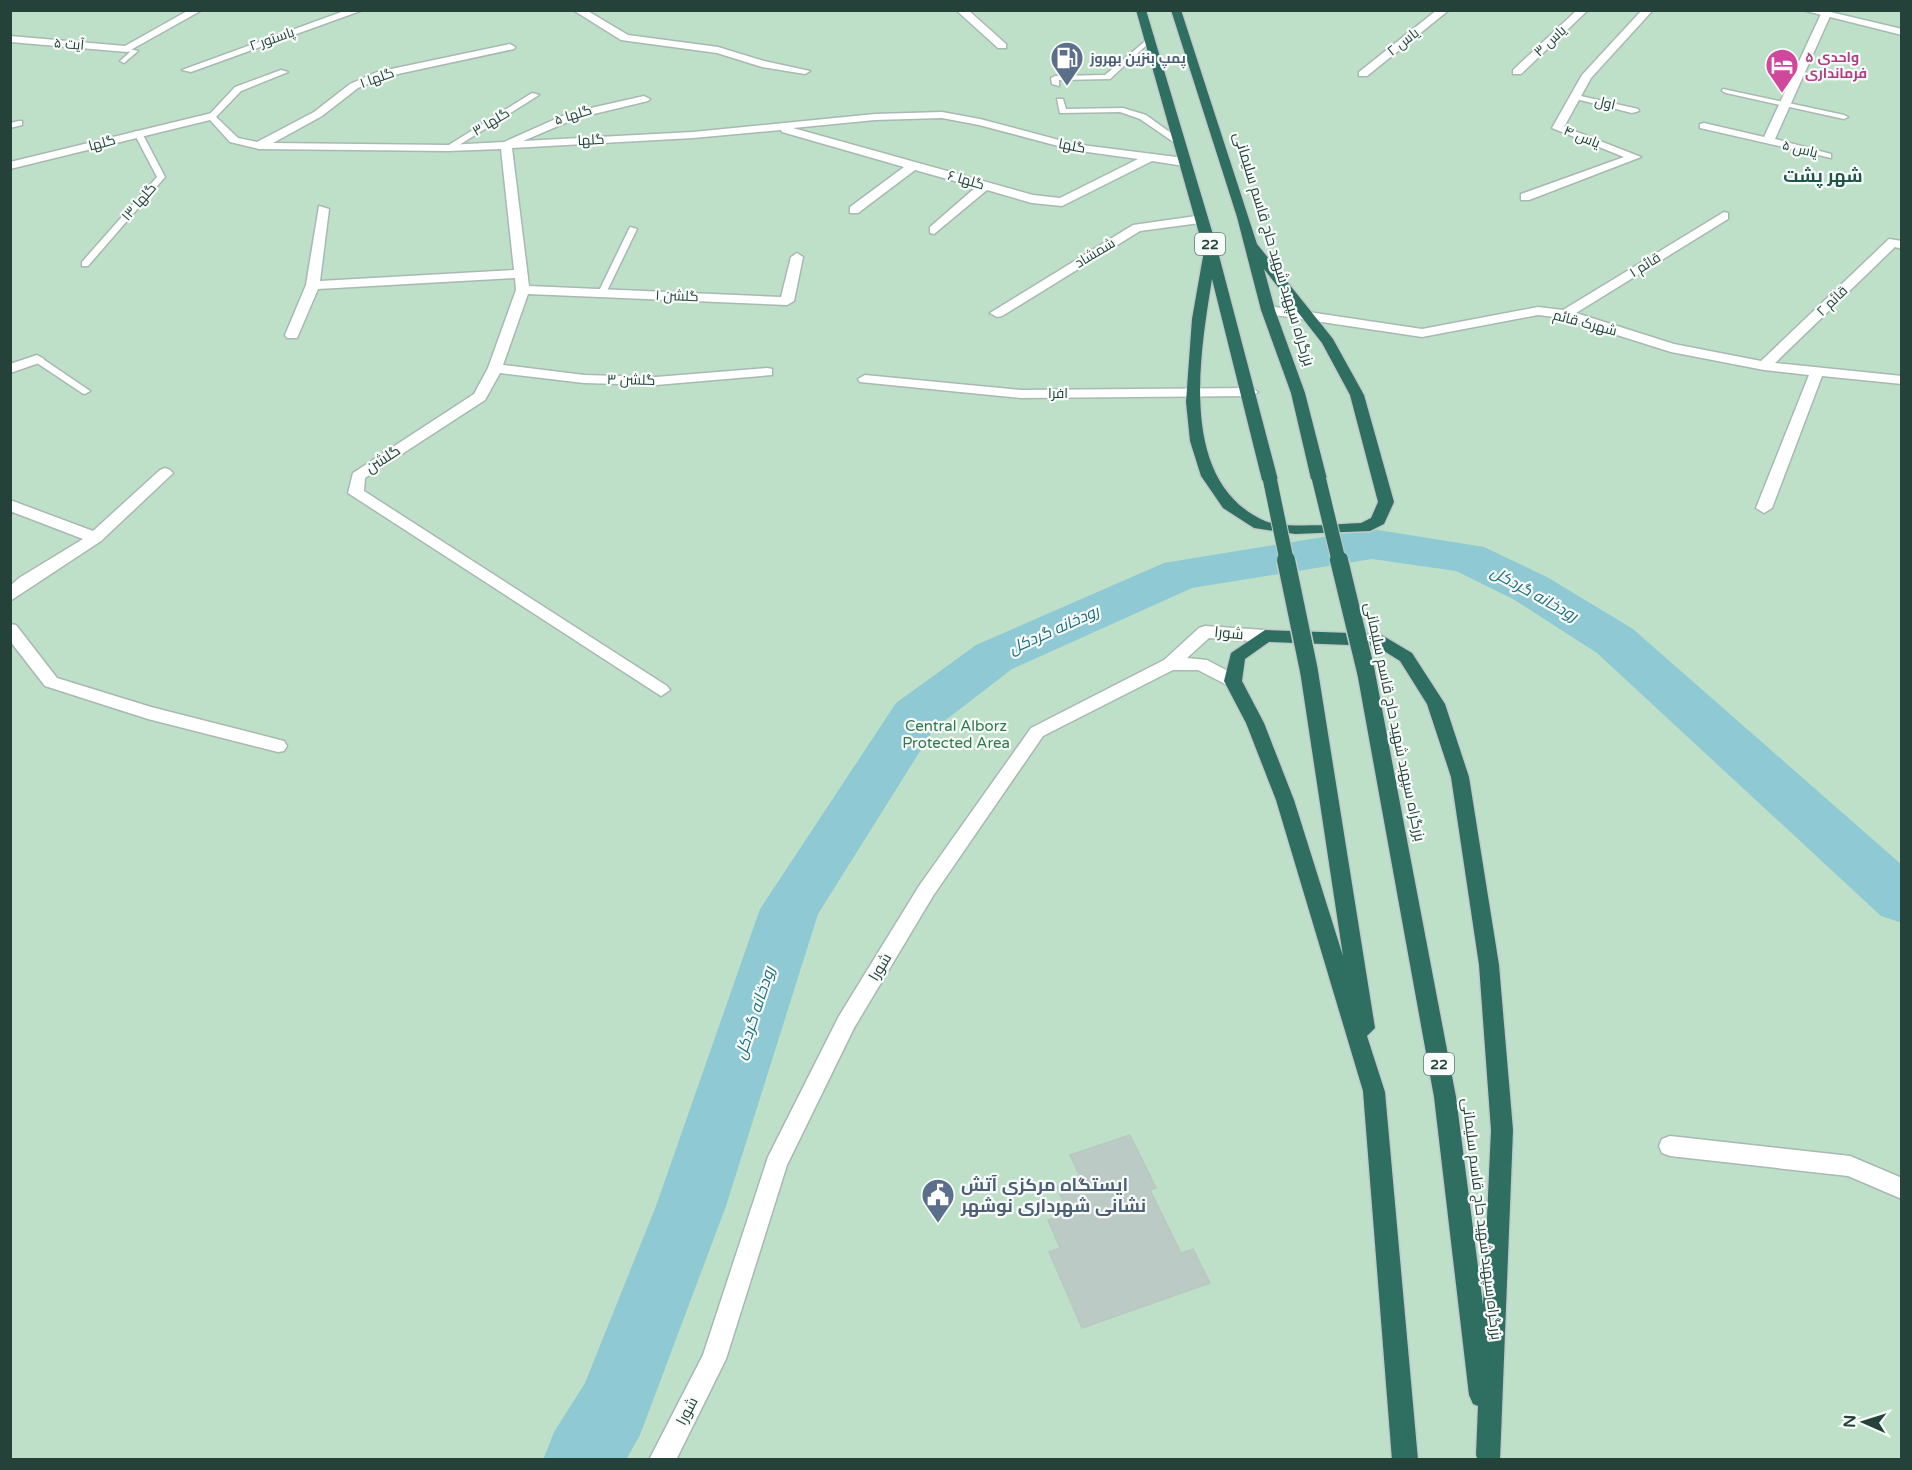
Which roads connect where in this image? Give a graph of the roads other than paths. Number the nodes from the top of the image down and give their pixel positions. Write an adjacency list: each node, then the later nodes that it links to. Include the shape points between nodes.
1 (197, 10): 17 (street)
2 (358, 10): 19 (street, پاستور ۲)
3 (578, 10): 20 (street, via 625,38 718,50 762,64)
4 (961, 10): 15 (street)
5 (1142, 10): 14 (highway, 22)
6 (1176, 10): 55 (highway, بزرگراه سپهبد شهید حاج قاسم سلیمانی / 22)
7 (1444, 10): 23 (street, یاس ۲)
8 (1583, 10): 22 (street, یاس ۳)
9 (1648, 10): 27 (street, یاس ۴, via 1586,77)
10 (1807, 10): 11 (street)
11 (1826, 14): 12 (street); 30 (street, یاس ۵)
12 (1902, 32)
13 (10, 39): 17 (street, آیت ۵)
14 (1149, 40): 24 (lane, via 1107,76 1055,78); 37 (highway, 22)
15 (1002, 46)
16 (510, 47): 40 (street, گلها ۱, via 381,74 354,86 318,114)
17 (127, 49): 18 (lane, via 135,51)
18 (124, 61)
19 (187, 70)
20 (805, 71)
21 (284, 72): 32 (lane, via 238,89)
22 (1517, 72)
23 (1363, 74)
24 (1056, 84)
25 (1726, 91): 30 (lane)
26 (535, 95): 41 (lane, گلها ۳)
27 (1575, 96): 31 (lane, اول); 48 (street, یاس ۴, via 1558,128 1635,157)
28 (644, 99): 39 (street, گلها ۵, via 580,111 542,125)
29 (1060, 101): 37 (lane, via 1063,111 1120,110 1143,117)
30 (1785, 103): 33 (lane); 38 (street, یاس ۵)
31 (1635, 111)
32 (212, 116): 36 (street, گلها); 40 (street, گلها, via 234,140)
33 (1844, 117)
34 (1704, 126): 38 (street)
35 (776, 127): 39 (street, گلها); 43 (street, گلها, via 942,115 1073,147); 46 (street, گلها ۶)
36 (138, 133): 45 (street, گلها); 59 (lane, گلها ۱۳, via 160,177)
37 (1178, 141): 44 (highway, 22)
38 (1768, 141): 42 (street, یاس ۵)
39 (506, 145): 41 (street, گلها); 60 (street)
40 (259, 146): 41 (street, گلها)
41 (448, 148)
42 (1827, 156)
43 (1149, 158): 44 (street, گلها); 47 (street, گلها ۶, via 1062,202 1032,199)
44 (1184, 162): 52 (highway, 22)
45 (10, 166)
46 (913, 166): 47 (street, گلها ۶); 50 (street)
47 (985, 186): 54 (street)
48 (1525, 197)
49 (323, 208): 61 (street)
50 (854, 210)
51 (1724, 216): 66 (street, قائم ۱)
52 (1203, 219): 57 (highway, 22); 65 (street, شمشاد, via 1137,228)
53 (633, 229): 63 (lane)
54 (934, 230)
55 (1250, 244): 64 (highway, بزرگراه سپهبد شهید حاج قاسم سلیمانی / 22); 67 (highway)
56 (1902, 245): 70 (street, قائم ۲, via 1893,242)
57 (1211, 248): 78 (highway); 79 (highway, 22)
58 (797, 257): 63 (street, گلشن ۱, via 787,301)
59 (85, 264)
60 (520, 274): 61 (street); 62 (street)
61 (313, 285): 68 (street)
62 (523, 290): 63 (street, گلشن ۱); 71 (street, گلشن)
63 (602, 293)
64 (1268, 310): 67 (street, شهرک قائم); 94 (highway, بزرگراه سپهبد شهید حاج قاسم سلیمانی / 22, bridge, via 1298,393 1366,672 1445,1097)
65 (997, 313)
66 (1565, 314): 67 (street, شهرک قائم, via 1538,311 1422,333); 70 (street, شهرک قائم, via 1671,348)
67 (1306, 316): 78 (highway, via 1328,342 1357,395 1386,502 1378,521 1364,528 1307,528 1262,526 1241,516 1221,498 1204,465)
68 (292, 335)
69 (37, 359): 72 (street); 77 (lane)
70 (1764, 366): 74 (street, شهرک قائم)
71 (495, 368): 73 (street, گلشن ۳, via 584,379 656,381); 89 (street, گلشن, via 480,397 358,476 356,493)
72 (10, 369)
73 (767, 372)
74 (1817, 372): 76 (street, شهرک قائم); 82 (street)
75 (865, 379): 78 (street, افرا, via 1021,394)
76 (1902, 380)
77 (85, 391)
78 (1191, 392): 79 (street, افرا)
79 (1251, 392): 91 (highway, 22, bridge, via 1309,671)
80 (165, 473): 83 (street)
81 (10, 505): 83 (street)
82 (1764, 508)
83 (95, 538): 84 (street, via 25,582)
84 (10, 596)
85 (10, 629): 90 (street, via 51,682 148,713)
86 (1265, 636): 87 (street, شورا, via 1205,632); 88 (highway, via 1237,657); 94 (highway, via 1380,640 1406,657 1436,704 1460,777 1489,965 1502,1130)
87 (1170, 664): 88 (street, via 1201,664); 95 (street, شورا, via 1037,732 926,891 846,1022 776,1164 714,1359)
88 (1233, 681): 91 (highway, via 1255,723 1285,800)
89 (661, 690)
90 (278, 746)
91 (1374, 1092): 96 (highway, 22)
92 (1670, 1146): 93 (street, via 1850,1166)
93 (1902, 1190)
94 (1489, 1457)
95 (662, 1460)
96 (1405, 1460)

